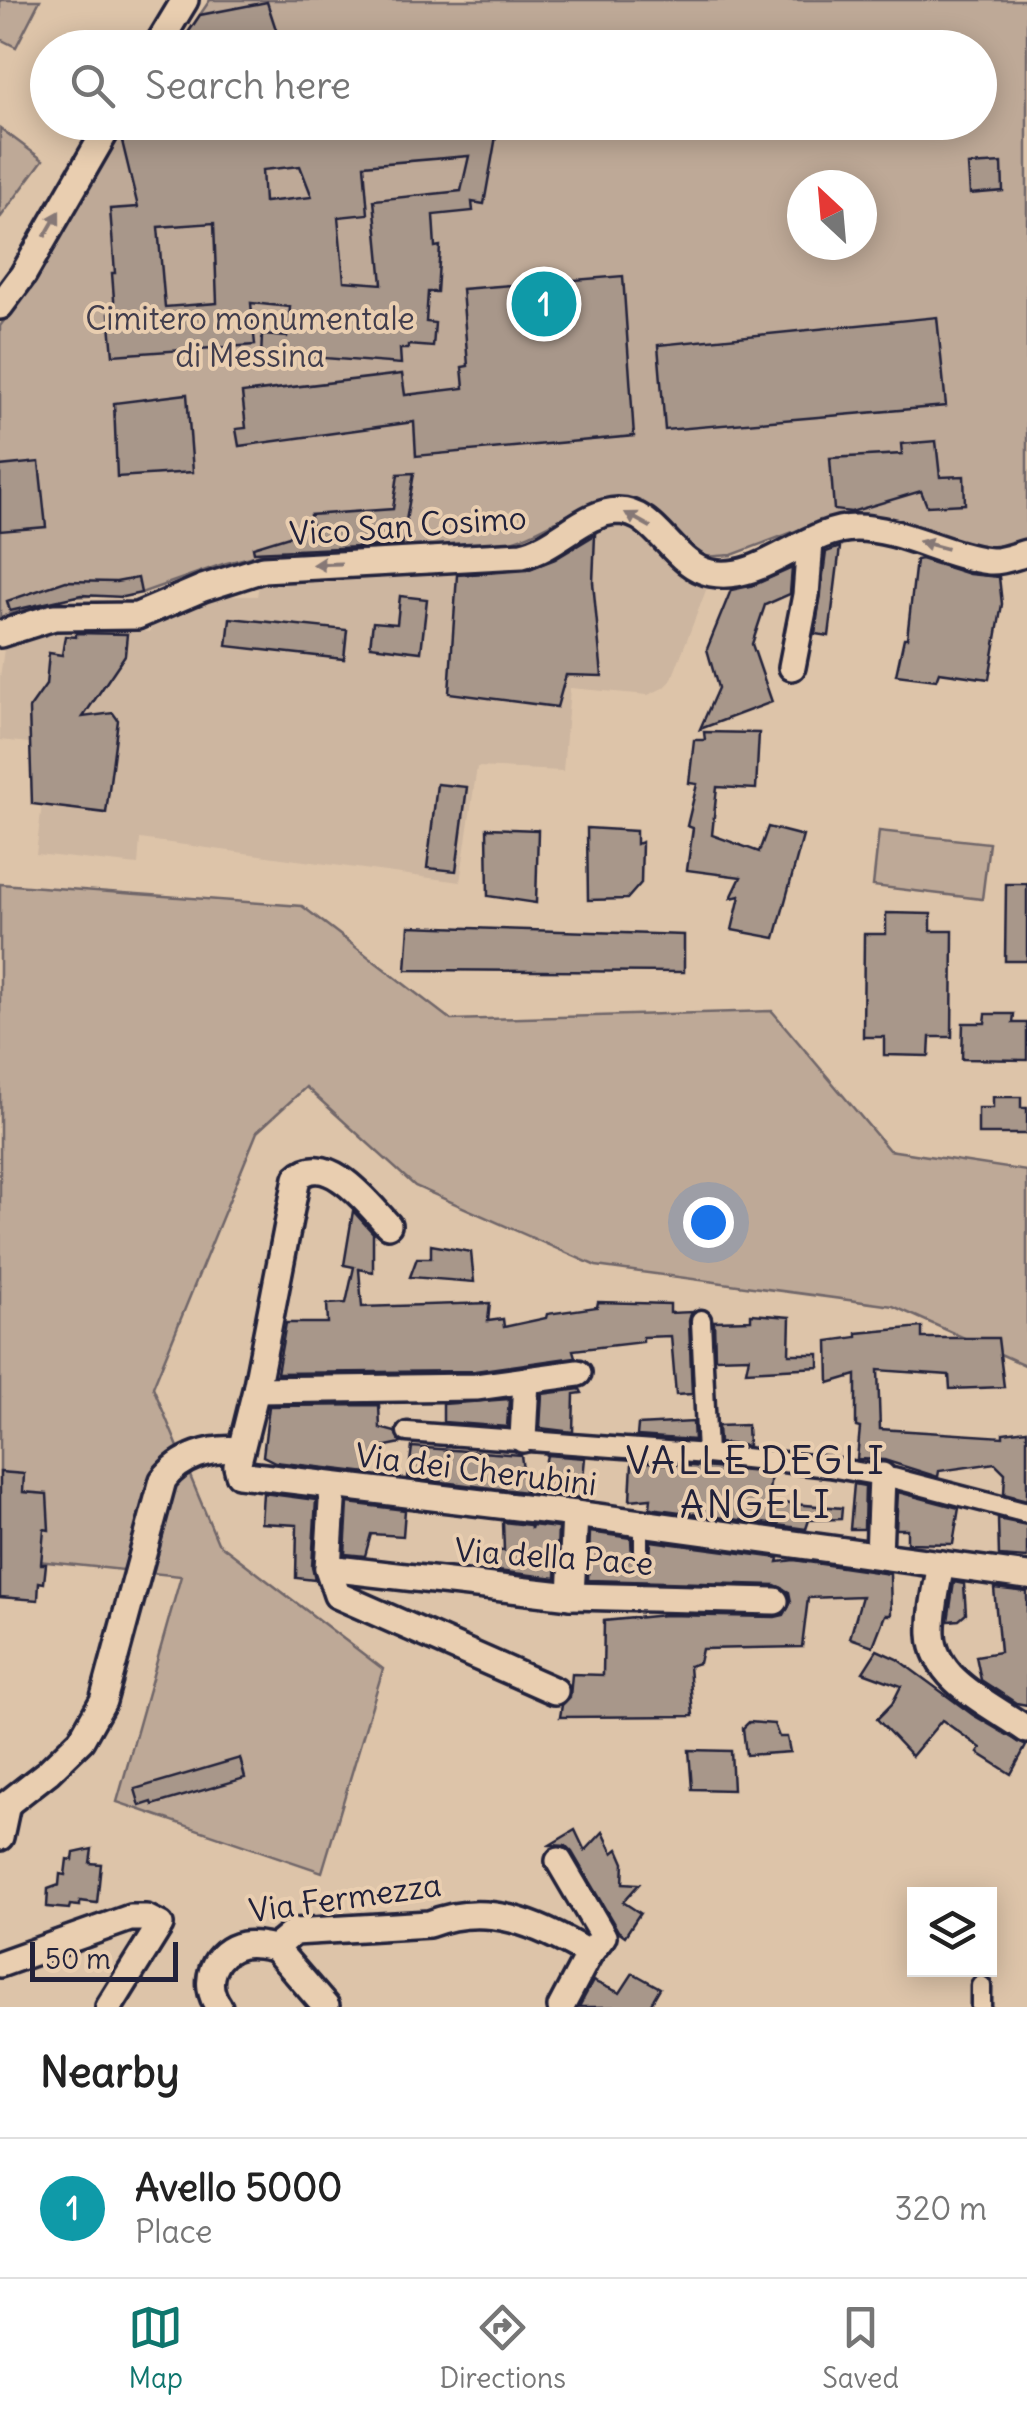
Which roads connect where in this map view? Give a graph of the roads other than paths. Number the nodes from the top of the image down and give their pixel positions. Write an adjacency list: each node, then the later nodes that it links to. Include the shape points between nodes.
1 (185, 0): 2 (street)
2 (167, 30)
3 (101, 140): 4 (street, one-way to 3)
4 (0, 306)
5 (810, 542): 6 (street, Vico San Cosimo, one-way to 5, via 990,561 855,528); 7 (street, Vico San Cosimo, one-way to 7, via 750,568 706,572 638,516 606,512 522,555 263,570 136,616 54,617); 8 (street)
6 (1027, 553)
7 (0, 634)
8 (792, 667)
9 (388, 1225): 13 (street, via 346,1181 317,1169 297,1178)
10 (702, 1320): 17 (street)
11 (578, 1373): 12 (street)
12 (526, 1380): 13 (street); 15 (street)
13 (256, 1390): 16 (street)
14 (406, 1432): 15 (street)
15 (523, 1439): 17 (street)
16 (240, 1450): 19 (street, Via dei Cherubini, via 239,1474); 32 (street, via 190,1458 163,1480 99,1710 68,1754)
17 (707, 1454): 18 (street)
18 (882, 1476): 20 (street); 24 (street)
19 (334, 1486): 21 (street, Via dei Cherubini); 26 (street)
20 (1027, 1513)
21 (575, 1514): 22 (street, Via dei Cherubini); 28 (street)
22 (640, 1523): 23 (lane); 24 (street, Via dei Cherubini)
23 (641, 1554)
24 (879, 1555): 25 (street, Via dei Cherubini)
25 (941, 1564): 27 (street, Via dei Cherubini); 31 (street, via 932,1628 938,1660 967,1690)
26 (328, 1568): 28 (street, Via della Pace); 30 (street, via 337,1595)
27 (1027, 1576)
28 (571, 1596): 29 (street, Via della Pace)
29 (775, 1601)
30 (555, 1691)
31 (1027, 1730)
32 (4, 1797): 33 (street)
33 (0, 1837)
34 (559, 1861): 36 (street, via 603,1936)
35 (275, 1948): 36 (street, Via Fermezza, via 294,1932 482,1914 550,1930); 40 (street, Via Fermezza, via 245,1944 220,1958 209,1982); 41 (street)
36 (589, 1954): 42 (street)
37 (0, 1964): 39 (street, via 130,1918 160,1925)
38 (981, 1986): 43 (street)
39 (109, 2007)
40 (218, 2007)
41 (326, 2007)
42 (561, 2007)
43 (981, 2007)

